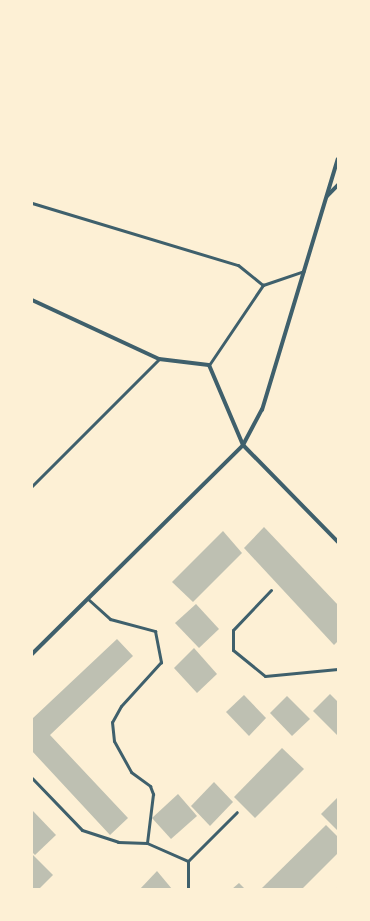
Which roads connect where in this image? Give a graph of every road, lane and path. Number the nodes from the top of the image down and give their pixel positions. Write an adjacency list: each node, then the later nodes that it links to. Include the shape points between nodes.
1 (338, 159): 3 (street)
2 (338, 185): 3 (street)
3 (326, 198): 5 (street)
4 (32, 203): 6 (lane, via 238,265)
5 (304, 271): 6 (lane); 10 (street, via 262,410)
6 (263, 285): 9 (lane)
7 (32, 300): 8 (street)
8 (159, 359): 9 (street); 11 (lane)
9 (209, 365): 10 (street)
10 (243, 445): 12 (street); 14 (street)
11 (32, 486)
12 (338, 542)
13 (271, 590): 16 (lane, via 233,630 233,650 265,676)
14 (88, 599): 15 (street); 19 (lane, via 110,618 154,631 161,662 121,706 112,722 114,742 131,772 150,786 153,794)
15 (32, 654)
16 (338, 670)
17 (32, 778): 19 (lane, via 82,830 118,842)
18 (237, 812): 20 (lane)
19 (147, 843): 20 (lane)
20 (188, 861): 21 (lane)
21 (188, 889)

